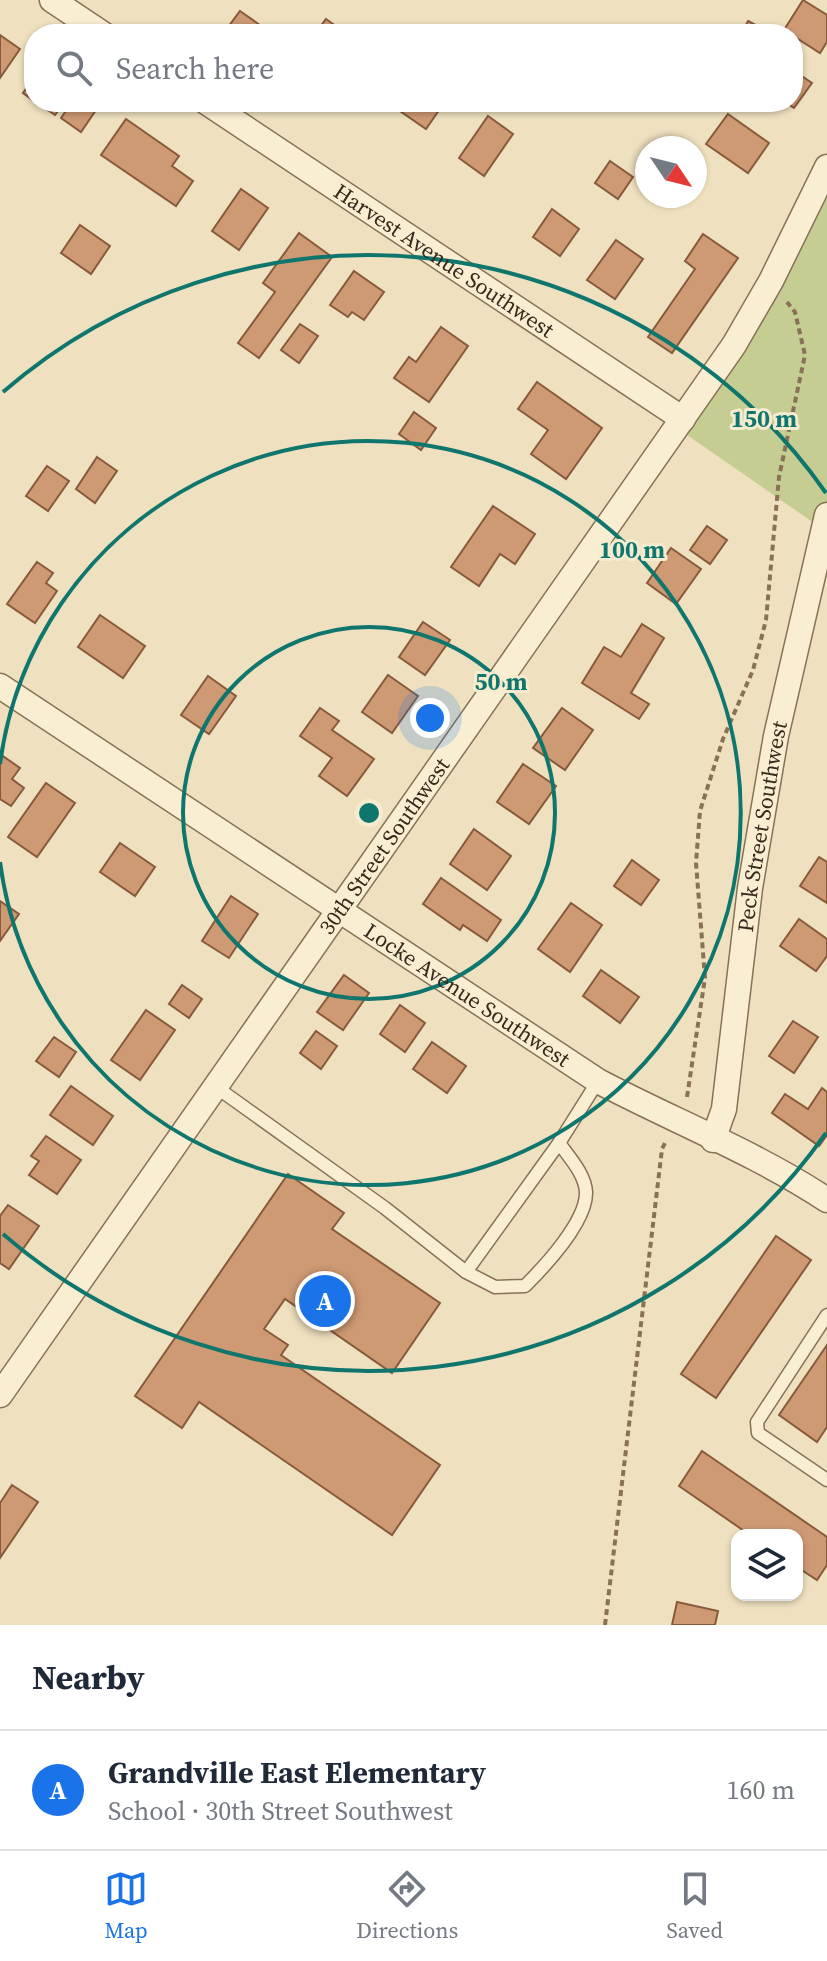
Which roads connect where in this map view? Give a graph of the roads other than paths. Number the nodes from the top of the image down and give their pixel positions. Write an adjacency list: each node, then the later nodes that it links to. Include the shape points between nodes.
1 (52, 0): 2 (street)
2 (88, 24)
3 (221, 112): 5 (street, Harvest Avenue Southwest)
4 (827, 167): 5 (street, 30th Street Southwest, via 771,281)
5 (683, 419): 8 (street, 30th Street Southwest)
6 (827, 515): 11 (street, Peck Street Southwest, via 776,736 750,888 724,1109)
7 (0, 686): 8 (street, Locke Avenue Southwest)
8 (339, 911): 9 (street, Locke Avenue Southwest); 10 (street, 30th Street Southwest)
9 (598, 1081): 11 (street, Locke Avenue Southwest); 12 (lane)
10 (216, 1087): 14 (lane); 16 (street, 30th Street Southwest)
11 (713, 1140): 13 (street, Locke Avenue Southwest, via 792,1177)
12 (559, 1143): 14 (lane); 14 (lane, via 581,1174 586,1194 570,1234 525,1286 495,1287)
13 (827, 1200)
14 (466, 1272)
15 (827, 1315): 17 (lane, via 757,1422 758,1433)
16 (0, 1395)
17 (826, 1477)

